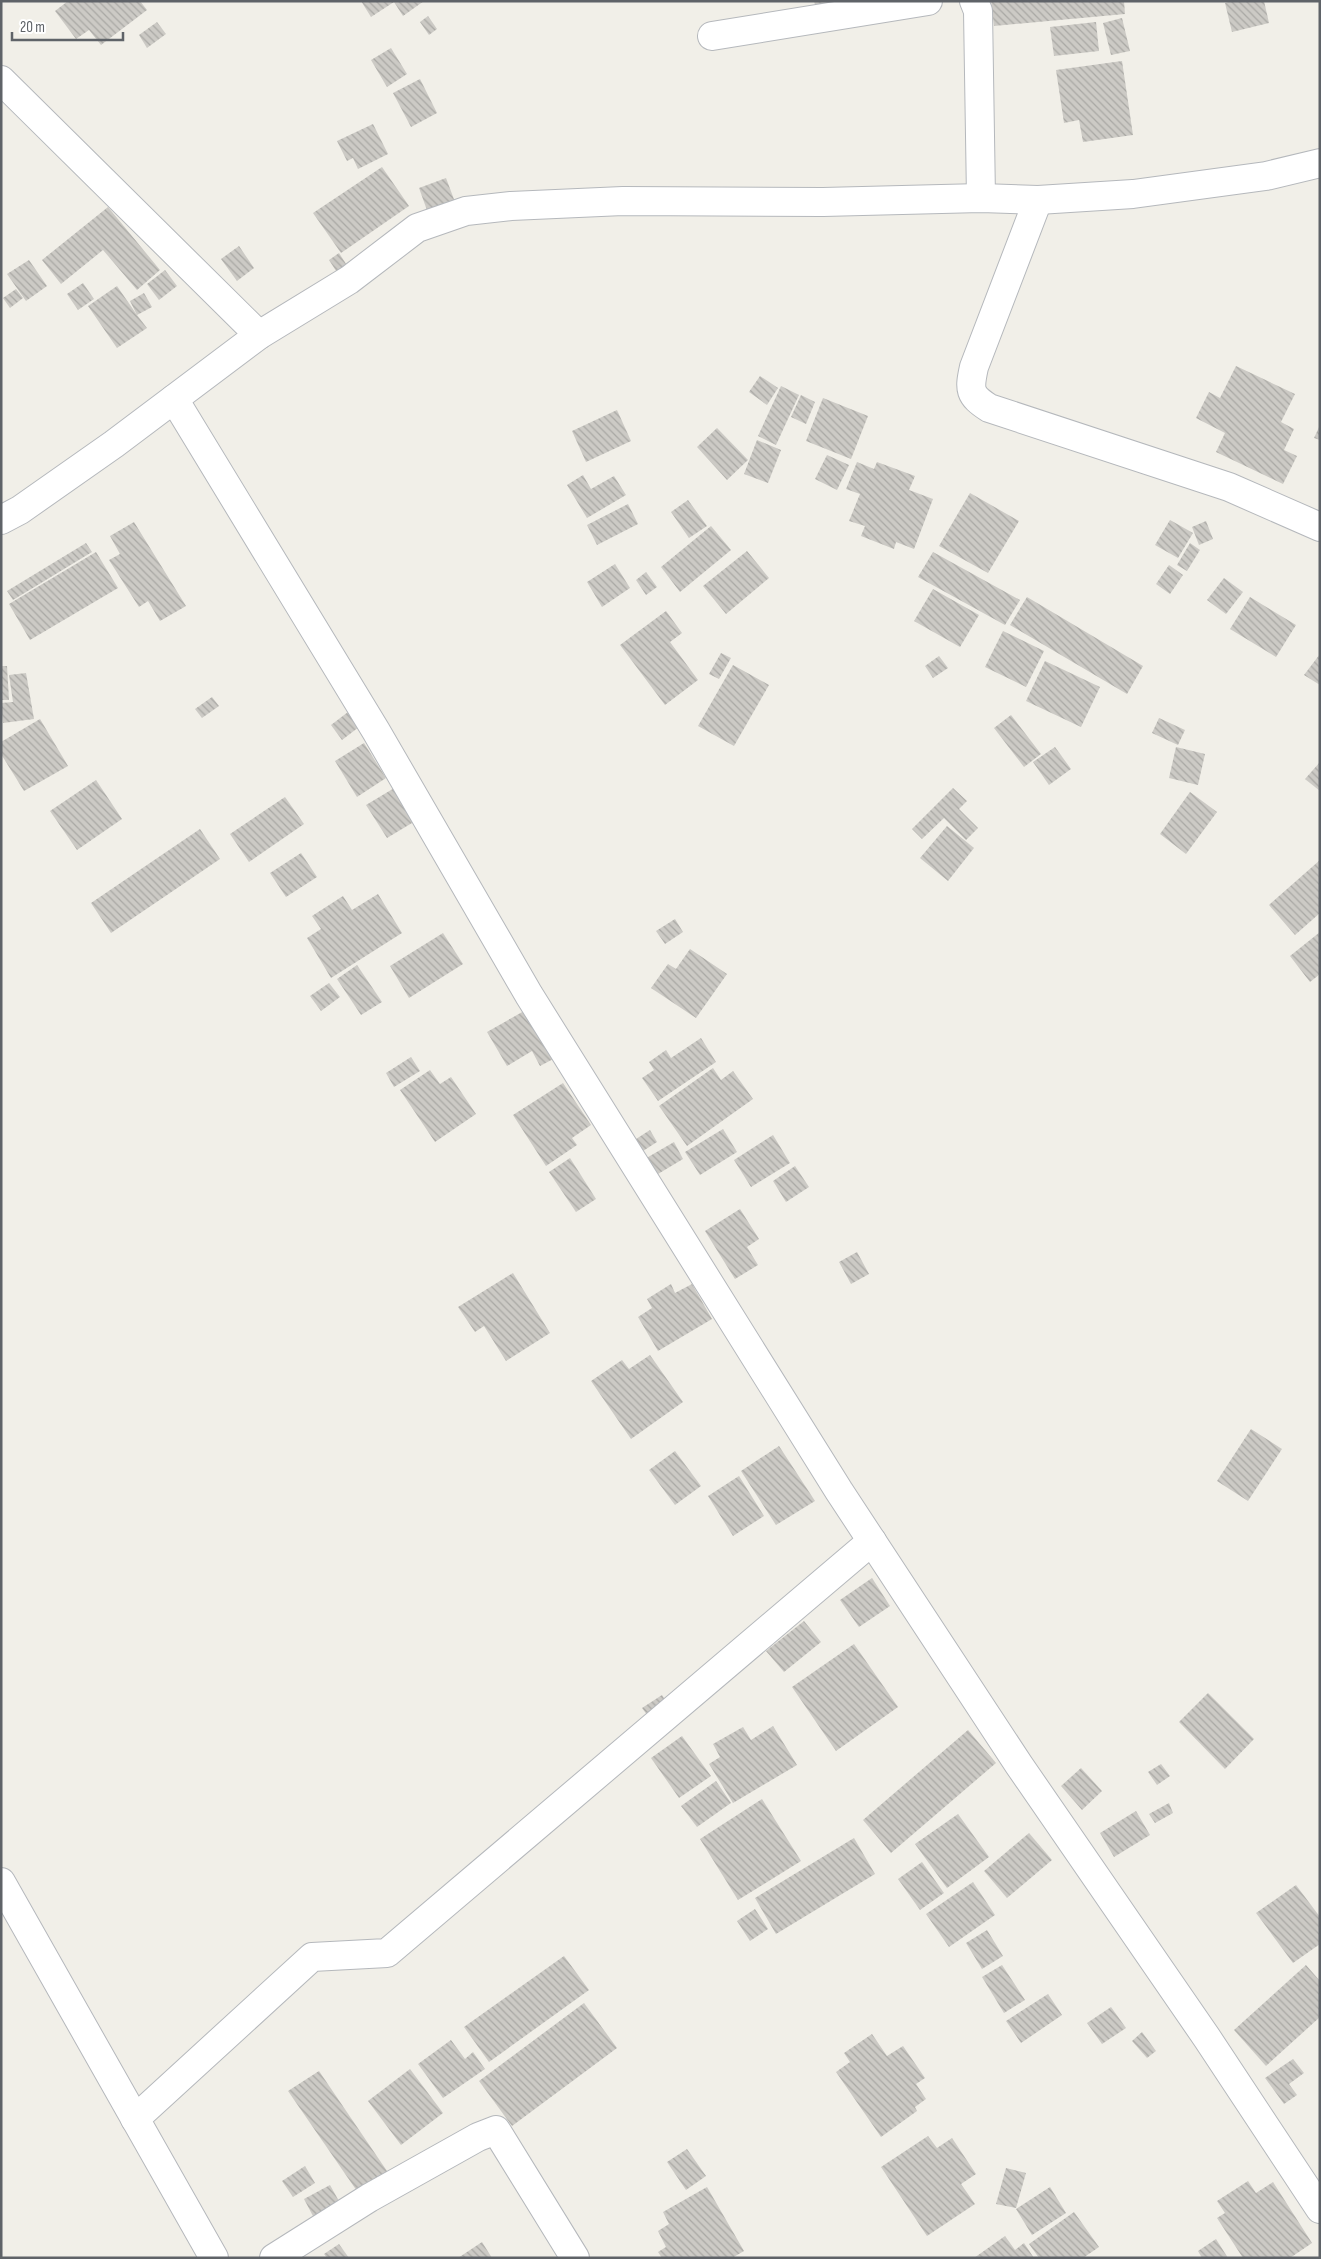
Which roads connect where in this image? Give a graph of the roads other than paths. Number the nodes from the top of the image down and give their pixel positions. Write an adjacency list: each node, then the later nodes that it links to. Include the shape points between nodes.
1 (928, 1): 3 (street)
2 (974, 1): 6 (street, via 978,11)
3 (712, 36)
4 (1, 80): 8 (street)
5 (1320, 163): 7 (street, via 1266,176 1133,194)
6 (981, 198): 7 (street); 8 (street, via 823,202 623,201 466,211 417,228 349,280)
7 (1038, 200): 11 (street, via 974,368 970,386 975,399 989,408 1228,488)
8 (259, 335): 9 (street)
9 (174, 399): 10 (street, via 20,510); 12 (street, via 376,731 529,995)
10 (1, 520)
11 (1320, 527)
12 (872, 1542): 14 (street, via 387,1953 312,1957); 15 (street)
13 (1, 1882): 14 (street)
14 (135, 2119): 16 (street)
15 (1320, 2209)
16 (214, 2258)
17 (274, 2258): 18 (street, via 369,2198 496,2130)
18 (576, 2258)

